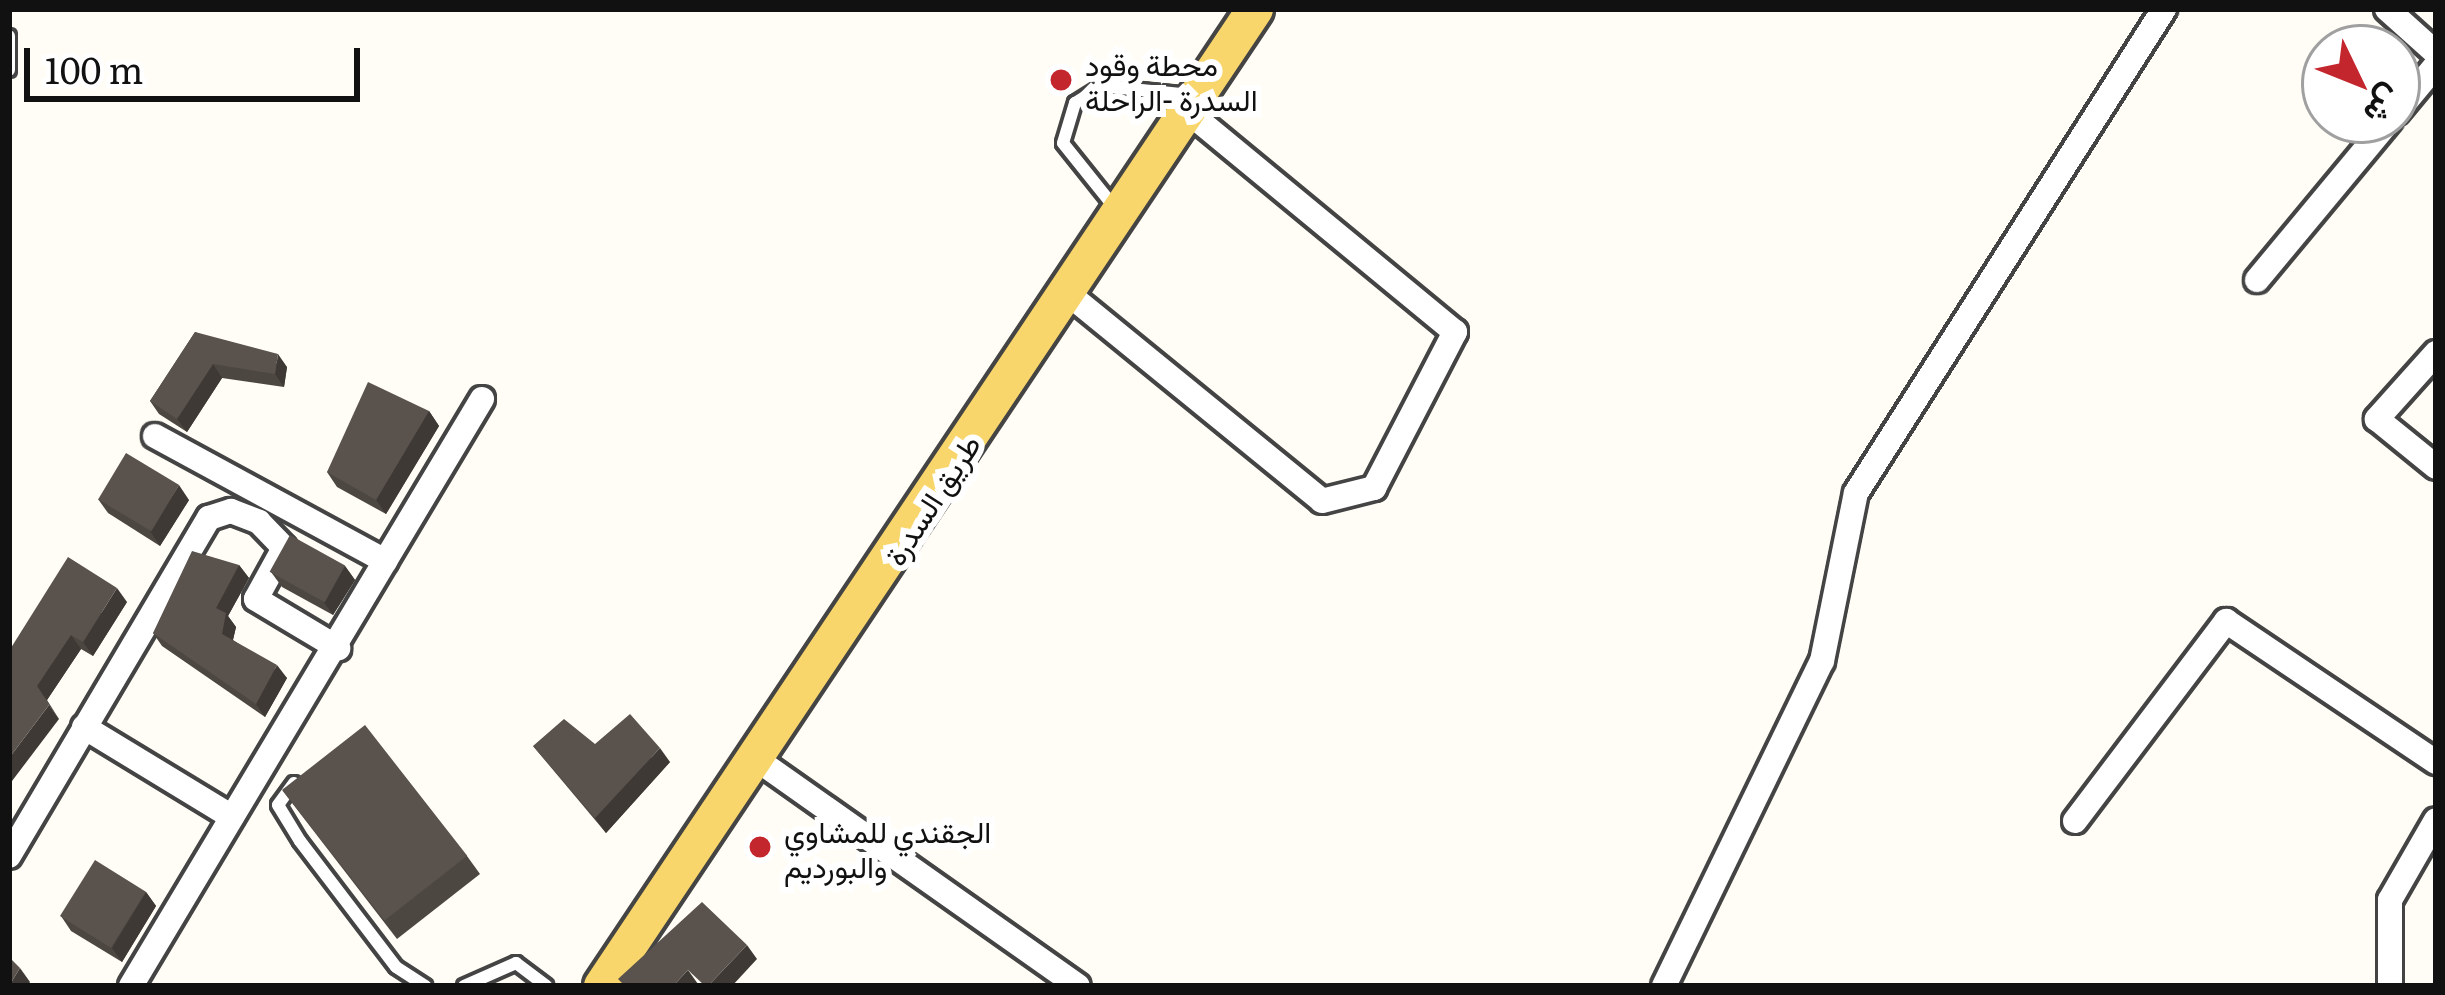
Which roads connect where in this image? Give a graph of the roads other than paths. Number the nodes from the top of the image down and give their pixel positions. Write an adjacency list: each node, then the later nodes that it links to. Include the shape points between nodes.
1 (1255, 9): 7 (main road, طريق السدرة)
2 (2164, 9): 32 (street, via 1856,493 1822,661)
3 (2387, 9): 5 (street)
4 (9, 36): 6 (lane)
5 (2436, 53)
6 (9, 70)
7 (1188, 101): 9 (main road, طريق السدرة); 9 (lane, via 1102,86 1076,103 1063,142); 11 (street, via 1455,332 1458,345 1374,488 1355,501 1322,501)
8 (2370, 144): 10 (street)
9 (1115, 208): 11 (main road, طريق السدرة)
10 (2257, 280)
11 (1066, 292): 19 (main road, طريق السدرة)
12 (2436, 353): 15 (street, via 2377,418)
13 (482, 399): 16 (street)
14 (155, 436): 16 (street)
15 (2436, 467)
16 (385, 561): 17 (street)
17 (338, 648): 18 (street, via 256,599 284,548 241,513 219,513 196,527); 22 (street)
18 (83, 727): 22 (street); 25 (street)
19 (760, 761): 30 (main road, طريق السدرة); 31 (street)
20 (2436, 762): 24 (street, via 2226,621)
21 (305, 773): 27 (lane, via 278,805 396,967)
22 (232, 818): 26 (street)
23 (2436, 820): 33 (street, via 2390,900)
24 (2075, 821)
25 (9, 856)
26 (130, 986)
27 (425, 986)
28 (464, 986): 29 (lane, via 516,963)
29 (546, 986)
30 (602, 986)
31 (1078, 986)
32 (1664, 986)
33 (2390, 986)

